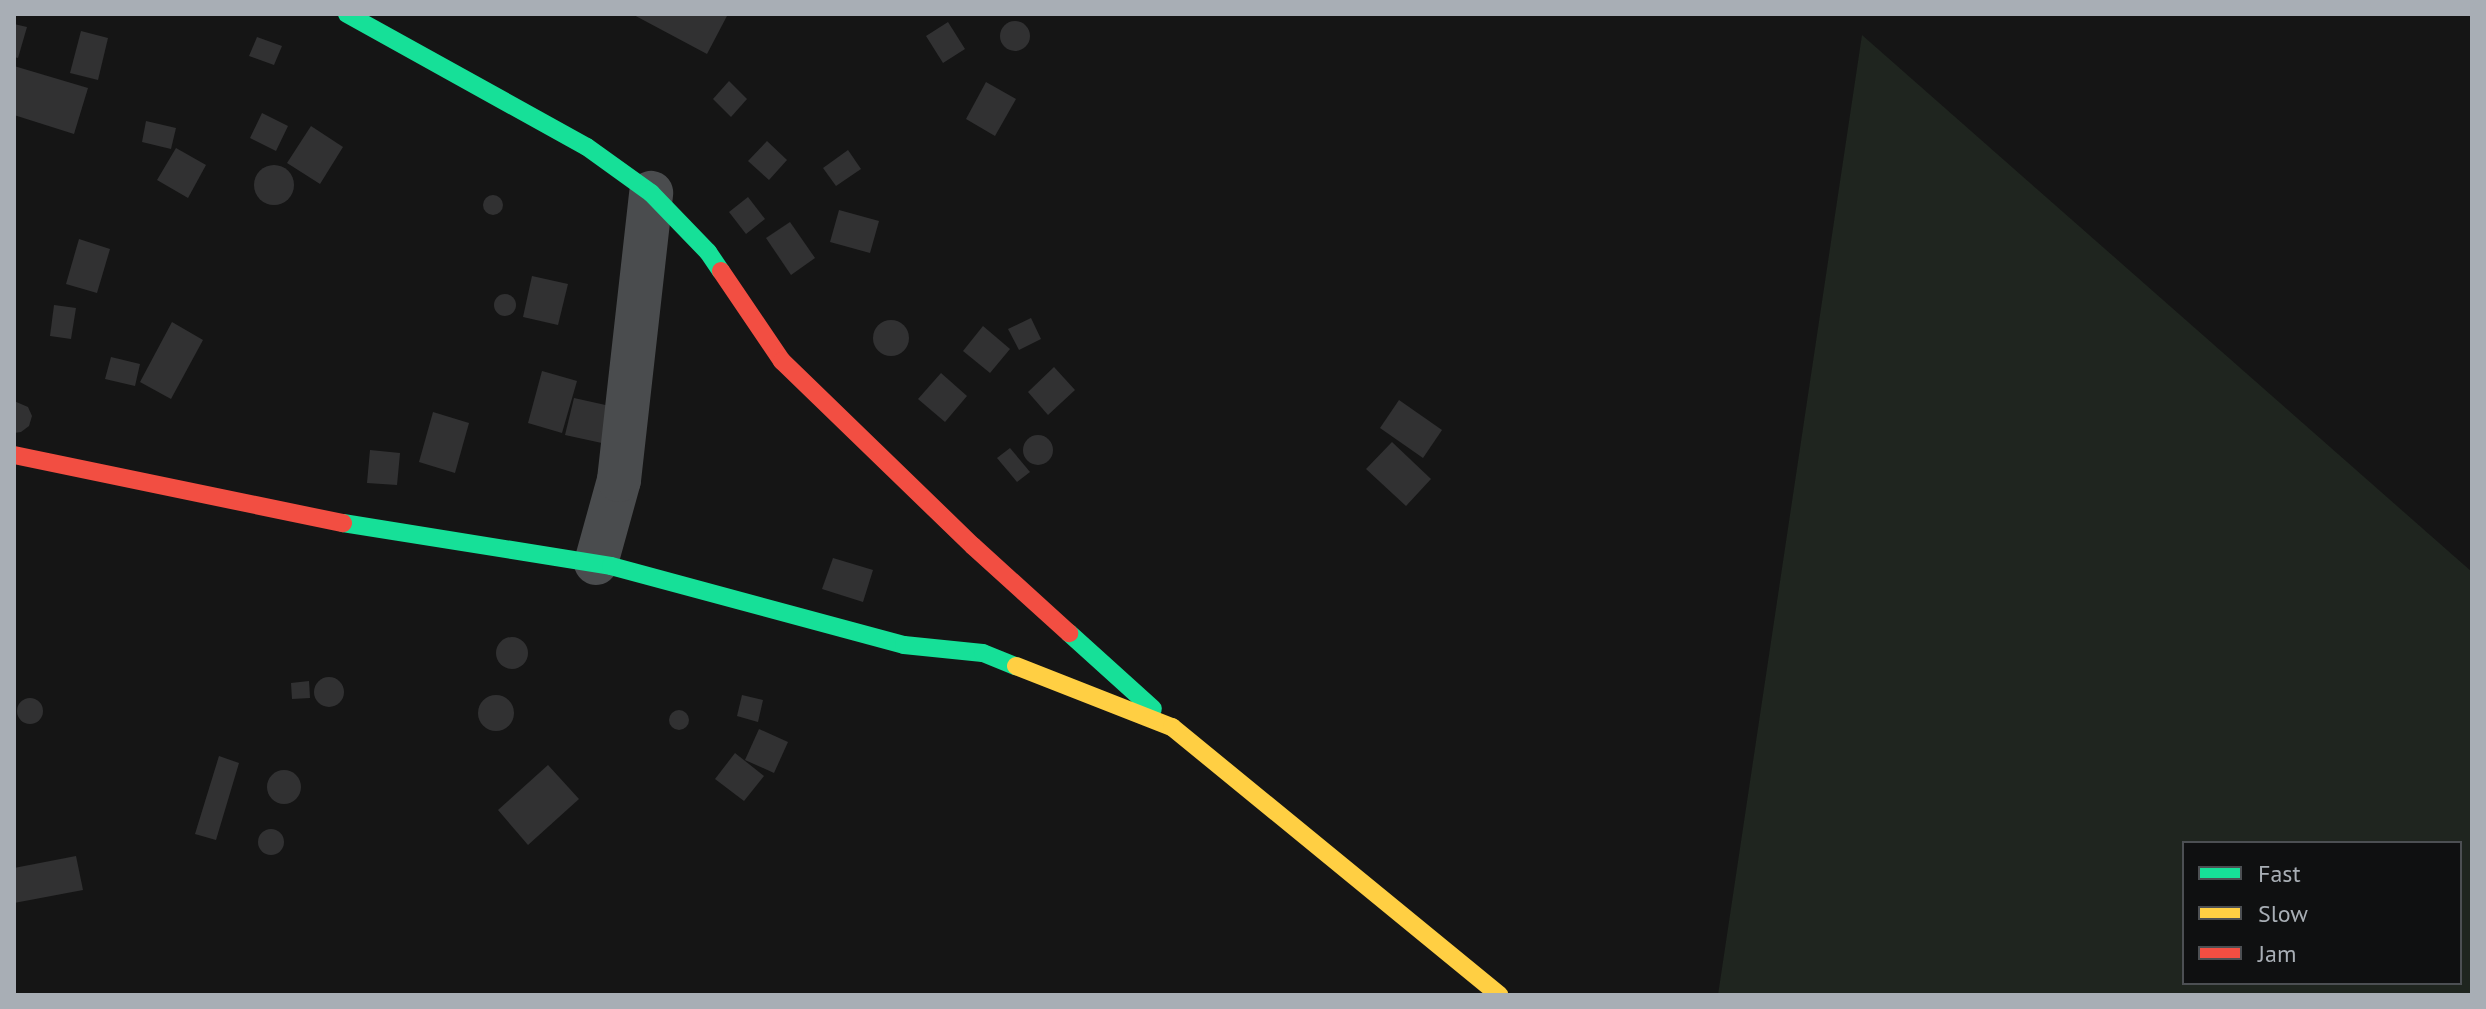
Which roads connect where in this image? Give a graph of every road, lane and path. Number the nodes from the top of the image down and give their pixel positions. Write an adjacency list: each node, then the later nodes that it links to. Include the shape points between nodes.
1 (347, 14): 2 (street, via 587,147)
2 (651, 193): 4 (street, via 619,480); 5 (street, via 708,252 782,361 973,546)
3 (14, 455): 4 (street, via 348,524)
4 (596, 563): 5 (street, via 904,645 983,653)
5 (1172, 727): 6 (street)
6 (1499, 995)

